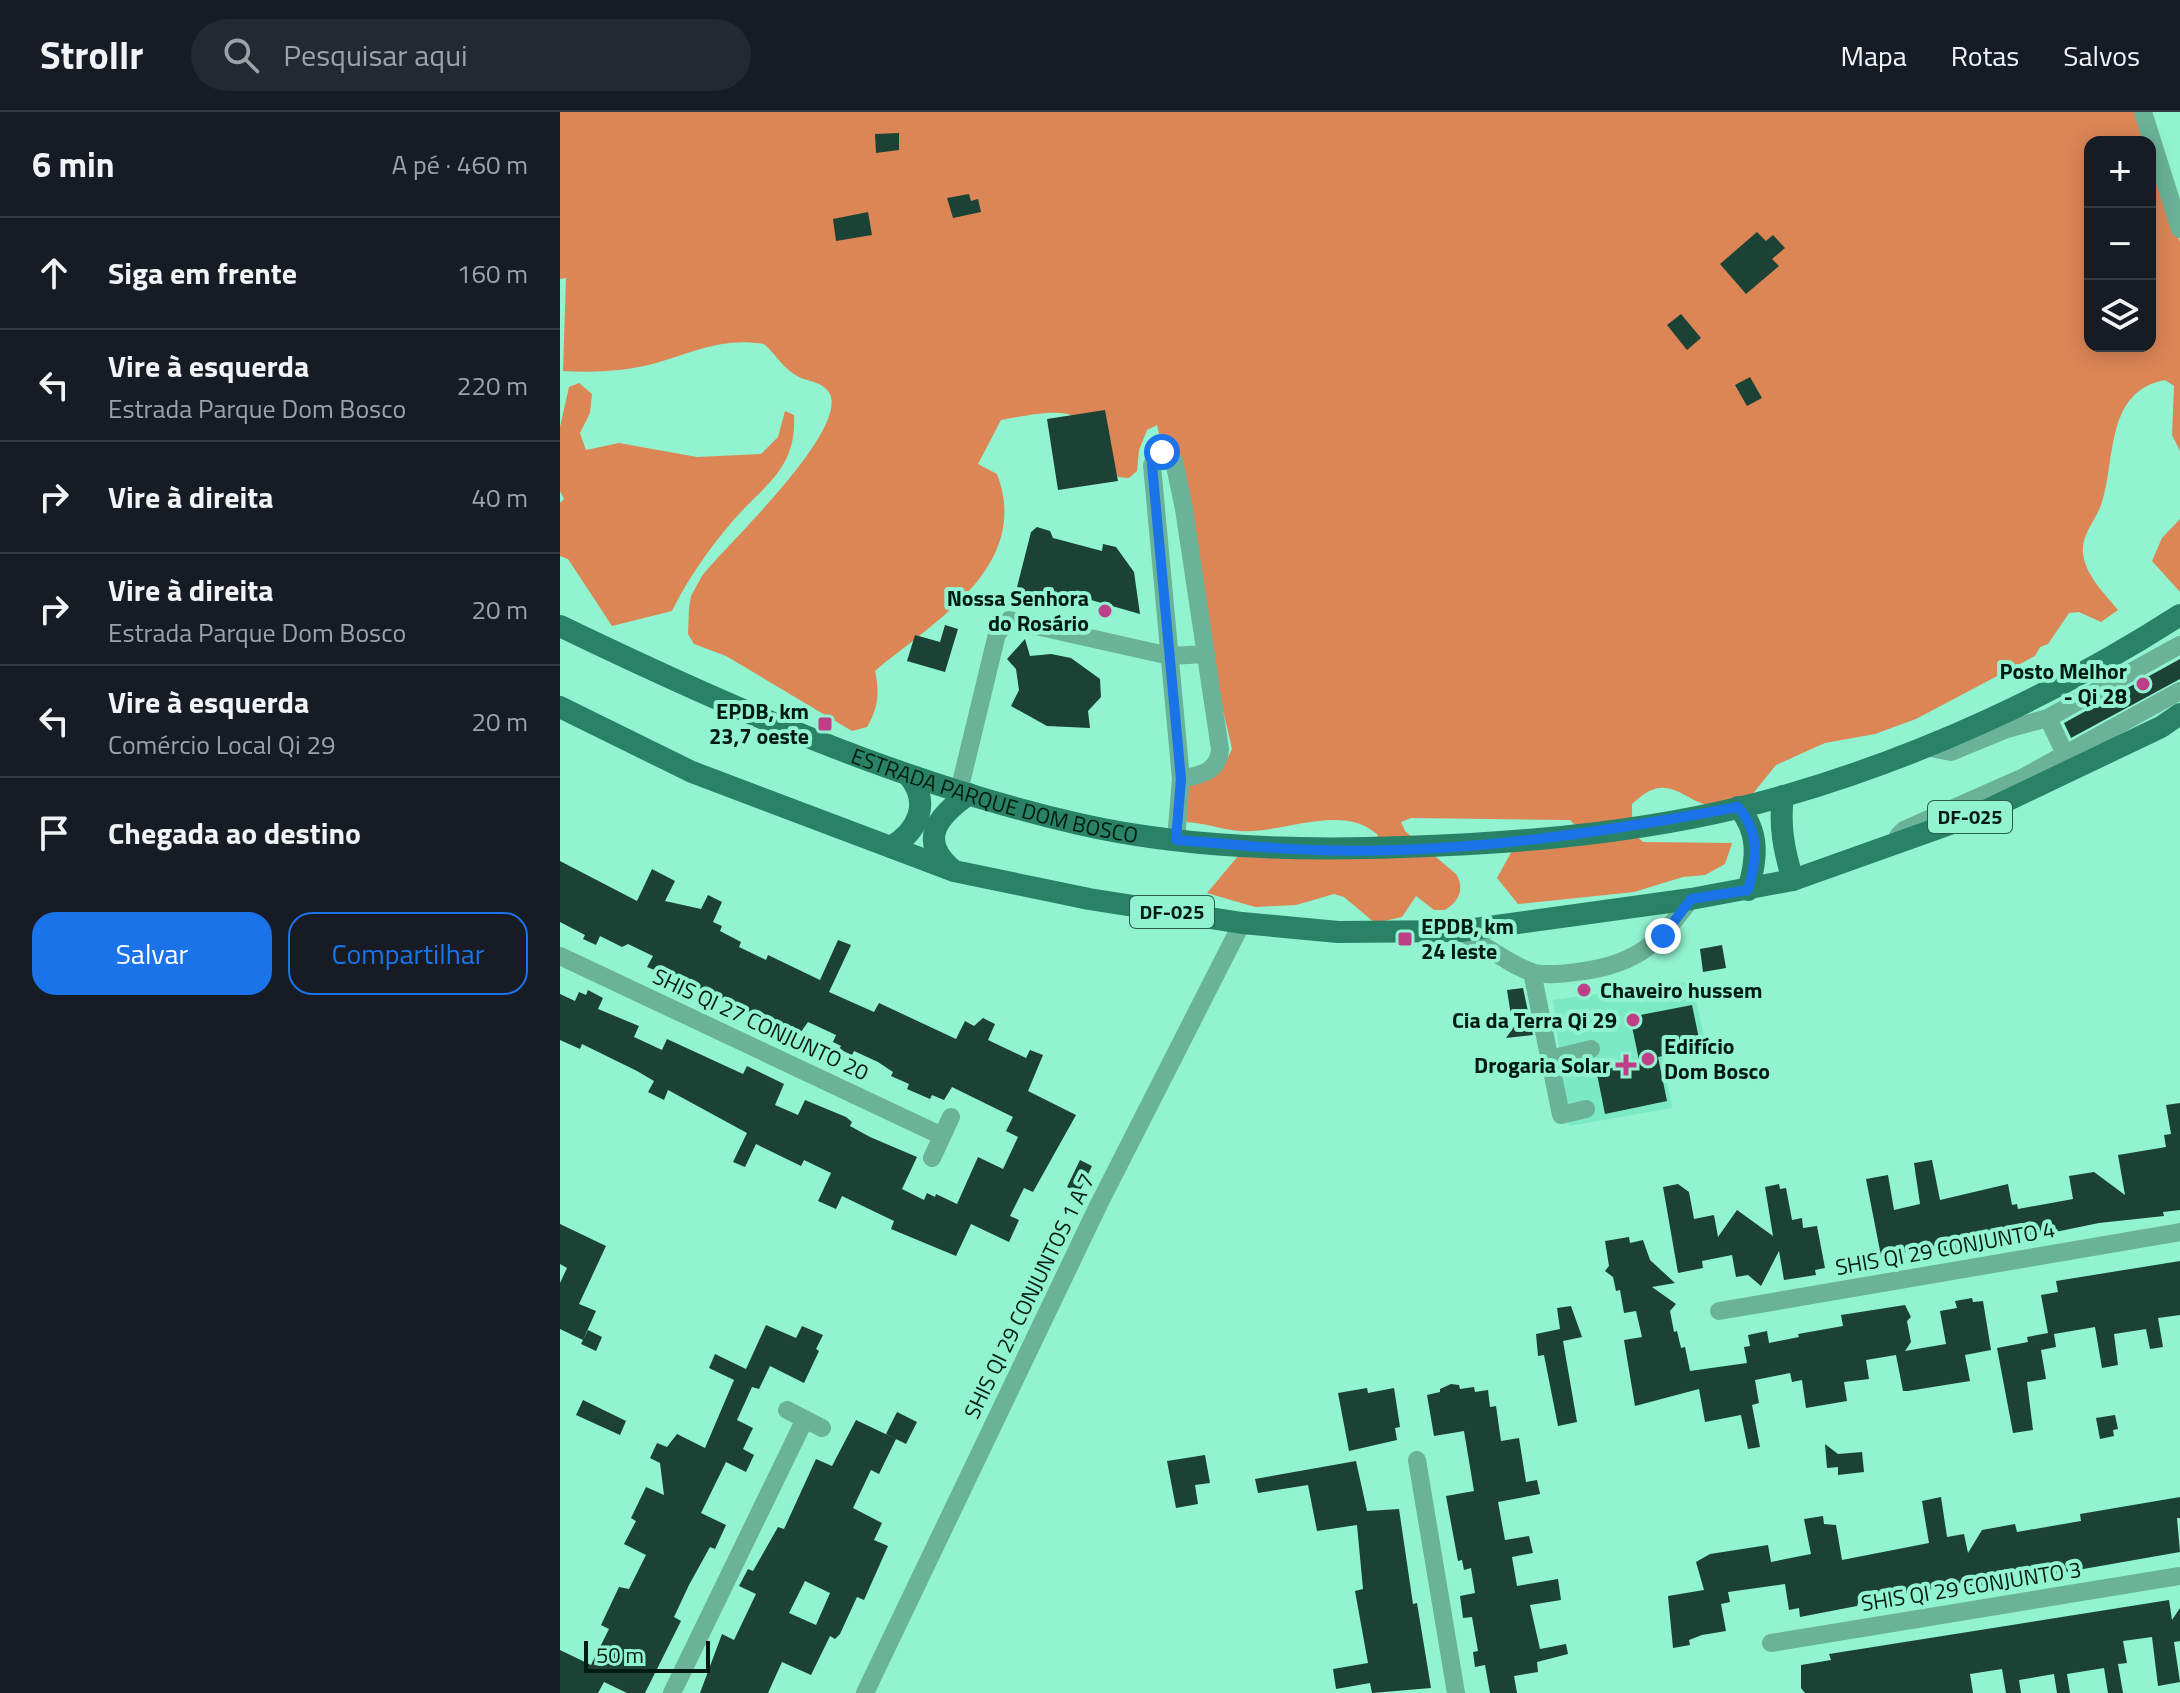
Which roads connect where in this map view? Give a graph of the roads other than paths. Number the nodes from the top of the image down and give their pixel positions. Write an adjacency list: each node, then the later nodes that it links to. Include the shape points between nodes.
1 (2143, 112): 2 (street)
2 (2180, 229)
3 (2180, 615): 12 (main road, ESTRADA PARQUE DOM BOSCO, via 2005,712)
4 (560, 626): 14 (main road, ESTRADA PARQUE DOM BOSCO)
5 (2180, 645): 11 (street)
6 (1205, 654): 7 (street); 7 (street, via 1176,470 1170,455 1162,452 1152,465); 15 (street, via 1220,755 1208,772)
7 (1170, 656): 15 (street); 16 (street, via 1014,619 1004,623 997,634)
8 (2180, 691): 13 (street)
9 (560, 707): 20 (main road, DF-025, via 692,772)
10 (2180, 714): 21 (main road, DF-025, via 1981,813)
11 (2048, 718): 12 (street, via 1951,752); 13 (street)
12 (1925, 747): 17 (main road, ESTRADA PARQUE DOM BOSCO)
13 (2065, 754): 21 (street, via 1904,830)
14 (909, 776): 16 (main road, ESTRADA PARQUE DOM BOSCO); 20 (main road, via 920,792 921,808 911,834)
15 (1181, 779): 19 (street)
16 (964, 792): 19 (main road, ESTRADA PARQUE DOM BOSCO, via 1080,825); 22 (main road, via 941,817 934,836 936,852)
17 (1783, 796): 18 (main road, ESTRADA PARQUE DOM BOSCO); 23 (main road, via 1783,849)
18 (1738, 807): 19 (main road, ESTRADA PARQUE DOM BOSCO, via 1493,844 1317,850); 24 (main road, via 1748,818 1757,847)
19 (1176, 840)
20 (891, 847): 22 (main road, DF-025)
21 (1884, 849): 23 (main road, DF-025)
22 (954, 871): 26 (main road, DF-025)
23 (1793, 880): 24 (main road, DF-025)
24 (1748, 890): 25 (main road, DF-025)
25 (1691, 899): 27 (main road, DF-025); 29 (street, via 1663,936 1638,957 1601,969)
26 (1242, 923): 27 (main road, DF-025, via 1338,932); 43 (street, SHIS QI 29 CONJUNTOS 1 A 7, via 1099,1204)
27 (1460, 931): 29 (street)
28 (560, 956): 34 (street, SHIS QI 27 CONJUNTO 20)
29 (1532, 972): 31 (street)
30 (1591, 1049): 31 (street)
31 (1550, 1059): 32 (street, via 1561,1115)
32 (1586, 1109)
33 (951, 1117): 34 (street)
34 (942, 1136): 35 (street)
35 (932, 1158)
36 (2180, 1232): 37 (street, SHIS QI 29 CONJUNTO 4)
37 (1719, 1311)
38 (787, 1410): 42 (street, via 813,1424)
39 (1417, 1460): 44 (street)
40 (2180, 1576): 41 (street, SHIS QI 29 CONJUNTO 3)
41 (1771, 1643)
42 (672, 1693)
43 (865, 1693)
44 (1456, 1693)

